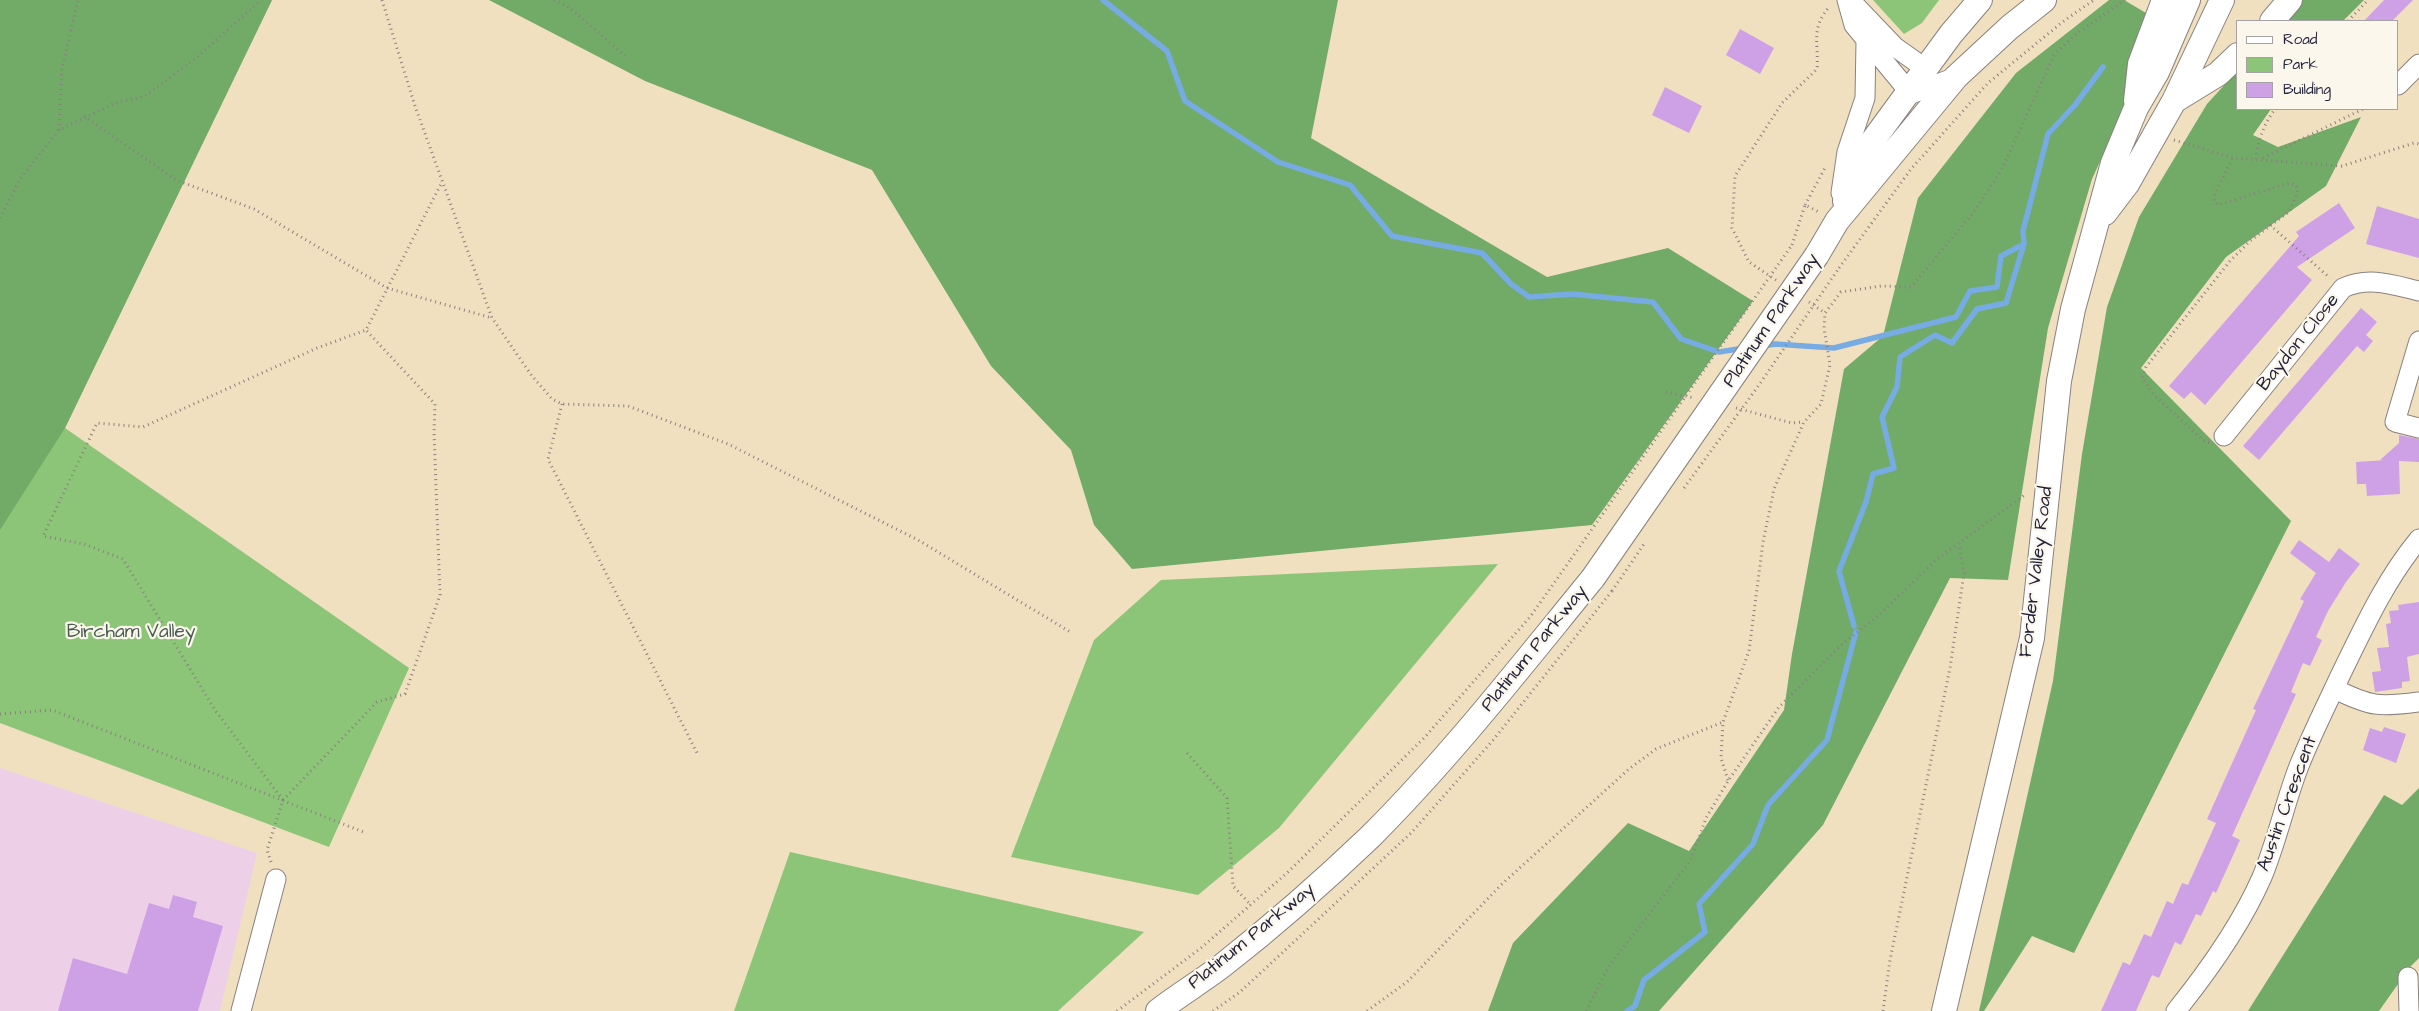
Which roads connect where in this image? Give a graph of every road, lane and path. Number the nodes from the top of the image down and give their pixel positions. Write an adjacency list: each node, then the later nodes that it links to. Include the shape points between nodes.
1 (78, 0): 29 (path, via 62,70)
2 (261, 0): 28 (path, via 196,58 145,96 115,103)
3 (382, 0): 35 (path)
4 (554, 0): 17 (path, via 570,8)
5 (1848, 0): 16 (street, via 1854,25); 20 (street, via 1895,47)
6 (1980, 0): 20 (main road, Platinum Parkway)
7 (2044, 0): 21 (main road, Platinum Parkway)
8 (2094, 0): 51 (path, bridge, via 1988,83 1911,169)
9 (2164, 0): 25 (main road, via 2140,64)
10 (2188, 0): 25 (main road, Forder Valley Road, via 2157,72)
11 (2290, 0): 14 (main road)
12 (2368, 0): 15 (path)
13 (2220, 4): 24 (main road)
14 (2273, 20)
15 (2349, 20)
16 (1866, 41): 23 (street); 38 (street, via 1865,98 1847,152)
17 (625, 56)
18 (2236, 57): 24 (main road, via 2218,74)
19 (2419, 64): 22 (street)
20 (1926, 69): 23 (main road, Platinum Parkway)
21 (1956, 77): 23 (street, via 1911,94); 38 (main road, Platinum Parkway)
22 (2399, 84)
23 (1908, 91): 38 (main road, Platinum Parkway, via 1863,154)
24 (2174, 100): 30 (main road, Forder Valley Road)
25 (2136, 108): 37 (main road, Forder Valley Road, via 2113,163)
26 (2274, 110): 33 (path, via 2266,121)
27 (2361, 110): 34 (path)
28 (84, 116): 29 (path); 41 (path, via 176,180 254,209)
29 (59, 130): 36 (path, via 20,179)
30 (2151, 138): 32 (path, via 2175,140); 37 (main road, Forder Valley Road, via 2127,184)
31 (2419, 144): 34 (path, via 2342,166)
32 (2233, 158): 33 (path); 39 (path, via 2214,193 2218,206 2289,183 2296,185 2298,190 2290,212)
33 (2256, 159): 34 (path)
34 (2261, 159)
35 (442, 182): 41 (path); 44 (path)
36 (0, 218)
37 (2099, 220): 50 (main road, Forder Valley Road, via 2073,309 2059,381)
38 (1838, 221): 55 (main road, Platinum Parkway, bridge); 67 (path, bridge, via 1806,205 1792,245 1530,617 1424,737 1287,874)
39 (2270, 225): 40 (path, via 2333,281); 49 (path, via 2230,261 2142,376 2154,394 2205,442 2214,443)
40 (2355, 282): 42 (street, Baydon Close, via 2371,281); 49 (street, Baydon Close, via 2343,288)
41 (387, 288): 44 (path); 45 (path)
42 (2419, 291)
43 (1825, 313): 60 (path, via 1830,365 1821,404 1804,422 1774,489 1763,542 1749,651)
44 (492, 318): 47 (path, via 532,376 552,399)
45 (366, 330): 64 (path, via 436,404 434,432 440,595 404,694 377,702); 64 (path, via 316,348 143,427 97,423 43,536 84,544 123,559 215,710)
46 (2419, 341): 48 (street, via 2395,422)
47 (562, 404): 56 (path, via 628,406 728,444 918,540); 61 (path, via 548,459)
48 (2419, 428)
49 (2224, 436)
50 (2049, 476): 54 (path); 75 (main road, Forder Valley Road, via 2032,638)
51 (1679, 494)
52 (2419, 539): 57 (street, Austin Crescent, via 2400,562)
53 (1646, 542): 55 (path, bridge)
54 (1959, 544): 63 (path, via 1937,559 1842,644 1779,707); 74 (path, via 1964,573 1950,668 1890,960)
55 (1603, 585): 71 (main road, Platinum Parkway, via 1503,689 1408,798 1369,837 1291,909 1222,966)
56 (1072, 633)
57 (2335, 689): 58 (street, via 2358,700 2382,706); 76 (street, Austin Crescent, via 2299,765 2262,877 2248,906 2217,956)
58 (2419, 702)
59 (0, 714): 64 (path, via 52,710)
60 (1723, 722): 63 (path, via 1721,758); 72 (path, via 1656,749 1629,770 1502,884 1407,982)
61 (696, 753)
62 (1187, 753): 67 (path, via 1227,798 1233,886)
63 (1728, 781): 73 (path, via 1706,818 1691,860 1609,966)
64 (283, 800): 65 (path); 66 (path, via 267,850)
65 (366, 833)
66 (276, 879): 69 (street)
67 (1251, 904): 70 (path, via 1201,948)
68 (2408, 977): 77 (street)
69 (241, 1011)
70 (1117, 1011)
71 (1158, 1011)
72 (1368, 1011)
73 (1586, 1011)
74 (1883, 1011)
75 (1944, 1011)
76 (2176, 1011)
77 (2410, 1011)

